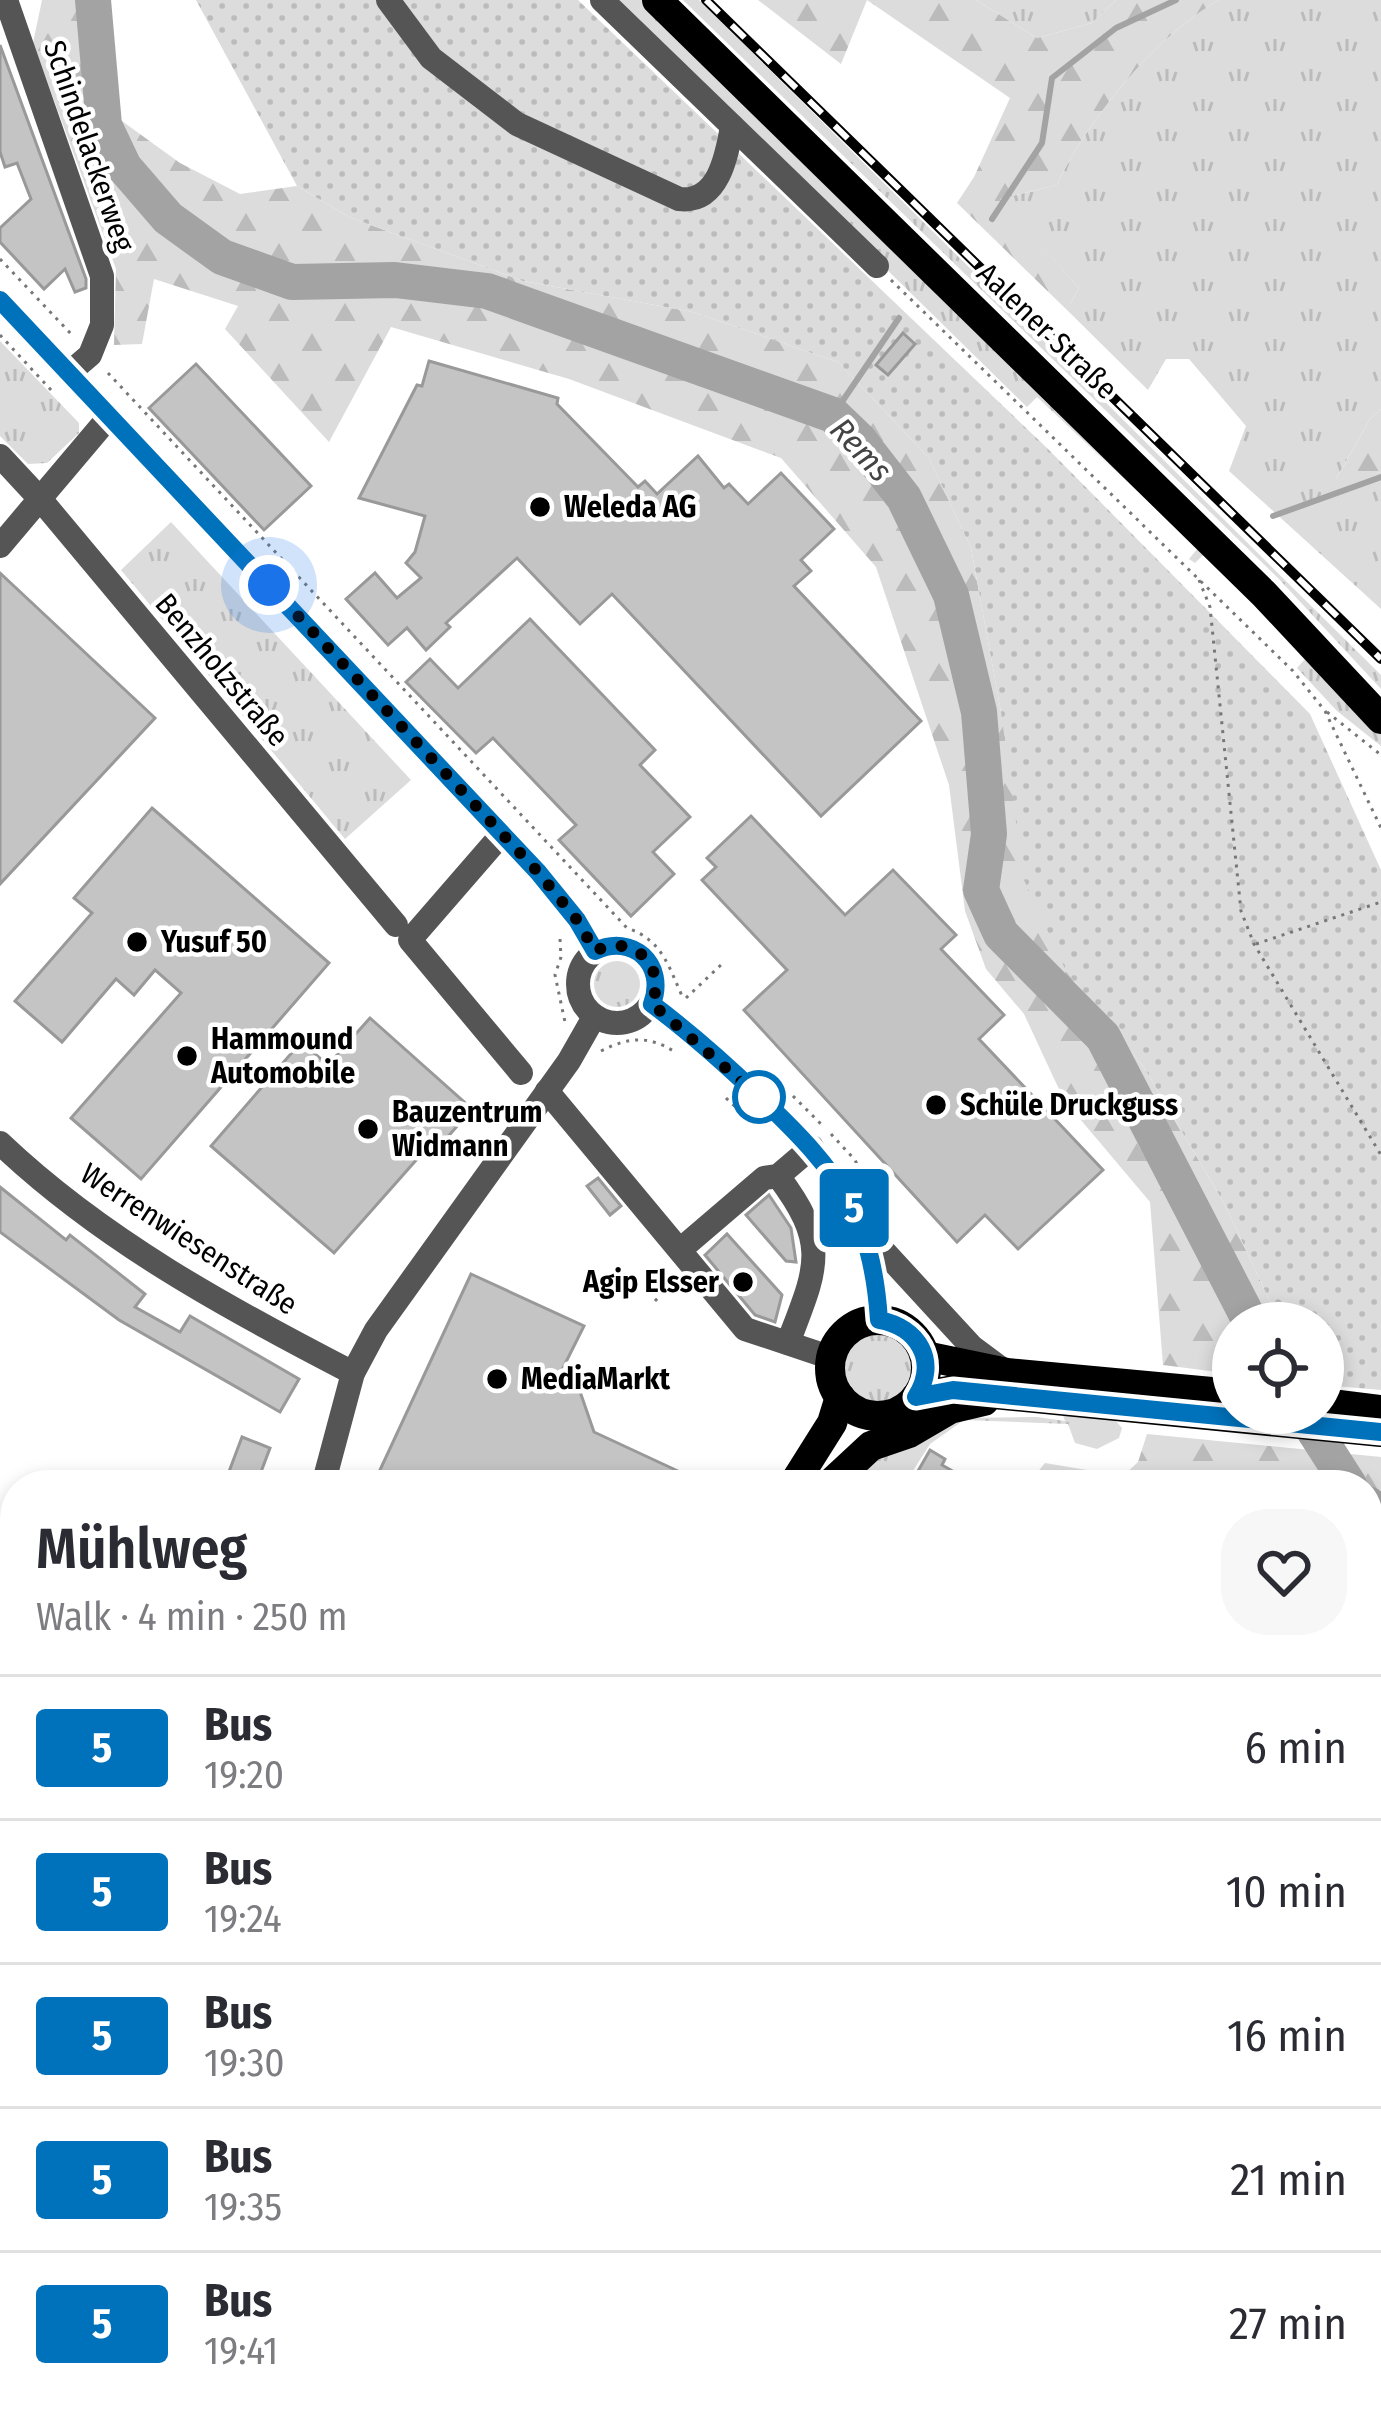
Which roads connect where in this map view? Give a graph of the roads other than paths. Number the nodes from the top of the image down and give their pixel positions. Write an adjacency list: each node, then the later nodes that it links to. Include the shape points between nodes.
1 (3, 0): 8 (street, Schindelackerweg, via 103,276 102,325 90,355)
2 (388, 0): 5 (street, via 431,58 517,124 679,199 712,187)
3 (602, 0): 5 (street)
4 (657, 0): 13 (main road, Aalener Straße)
5 (732, 126): 6 (street)
6 (877, 266)
7 (0, 300): 8 (street)
8 (69, 373): 9 (street)
9 (109, 417): 11 (street); 14 (street)
10 (0, 457): 11 (street, Benzholzstraße)
11 (41, 500): 12 (street); 15 (street, Benzholzstraße)
12 (0, 546)
13 (1381, 719)
14 (502, 833): 16 (street); 19 (street, via 410,940)
15 (397, 925)
16 (595, 951): 17 (street, via 625,945 644,955 655,973); 18 (street, via 577,984)
17 (652, 1004): 18 (street, via 619,1024); 22 (street)
18 (594, 1017): 20 (street)
19 (521, 1073)
20 (547, 1091): 25 (street); 30 (street)
21 (0, 1143): 30 (street, Werrenwiesenstraße, via 143,1253)
22 (812, 1147): 23 (street); 24 (street)
23 (778, 1176): 25 (street, via 764,1178); 27 (street, via 806,1219 817,1267)
24 (862, 1227): 26 (street); 31 (street)
25 (685, 1257): 27 (street, via 745,1329)
26 (879, 1320): 28 (main road, via 908,1330); 29 (main road, via 844,1335)
27 (788, 1343): 29 (street)
28 (925, 1355): 31 (main road); 32 (main road)
29 (832, 1358): 34 (main road, via 834,1385)
30 (353, 1373): 35 (street)
31 (1008, 1384): 32 (main road); 33 (main road); 38 (main road, via 871,1446)
32 (916, 1397): 34 (main road, via 893,1414)
33 (1212, 1399)
34 (853, 1406): 36 (main road); 37 (main road)
35 (327, 1470)
36 (802, 1470)
37 (826, 1470)
38 (845, 1470)

